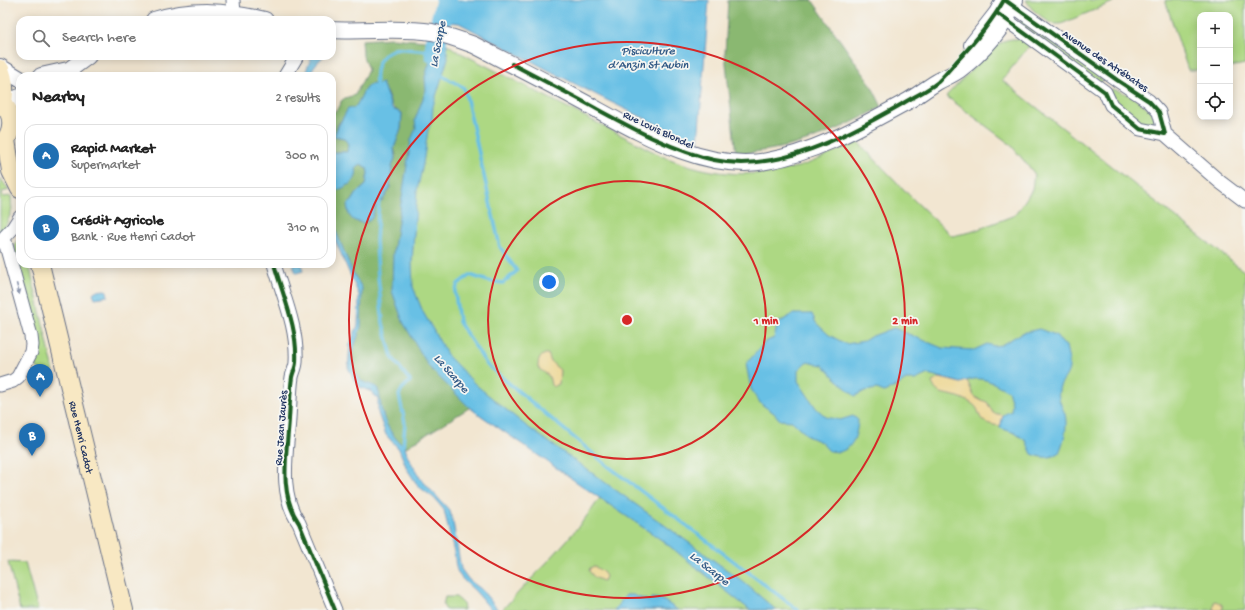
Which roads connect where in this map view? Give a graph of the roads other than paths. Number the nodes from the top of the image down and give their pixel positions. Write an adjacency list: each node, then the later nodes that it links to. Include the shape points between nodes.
1 (1007, 6): 5 (street, Rue Louis Blondel, via 937,82 887,113 816,147 791,156 746,163 716,161 680,150 474,45 438,34 398,30); 15 (street, via 1105,92 1111,105 1140,129); 15 (street, Avenue des Atrébates, via 1149,101 1159,112)
2 (233, 7): 3 (street); 4 (street)
3 (168, 16)
4 (256, 16)
5 (336, 30)
6 (80, 60): 9 (street)
7 (295, 60): 10 (street)
8 (0, 68): 11 (street); 13 (main road, via 4,97)
9 (58, 72)
10 (287, 72)
11 (16, 77)
12 (16, 99): 13 (street)
13 (2, 104): 14 (main road, via 10,114)
14 (9, 131): 16 (main road)
15 (1165, 134): 18 (street)
16 (5, 168): 17 (main road)
17 (16, 183)
18 (1245, 201)
19 (16, 223): 20 (street)
20 (2, 240): 23 (street, one-way to 23, via 32,345 18,377)
21 (41, 268): 24 (main road, Rue Henri Cadot)
22 (275, 268): 25 (street, Rue Jean Jaurès, via 290,315 296,347 287,450 288,499)
23 (0, 386)
24 (124, 610)
25 (335, 610)

